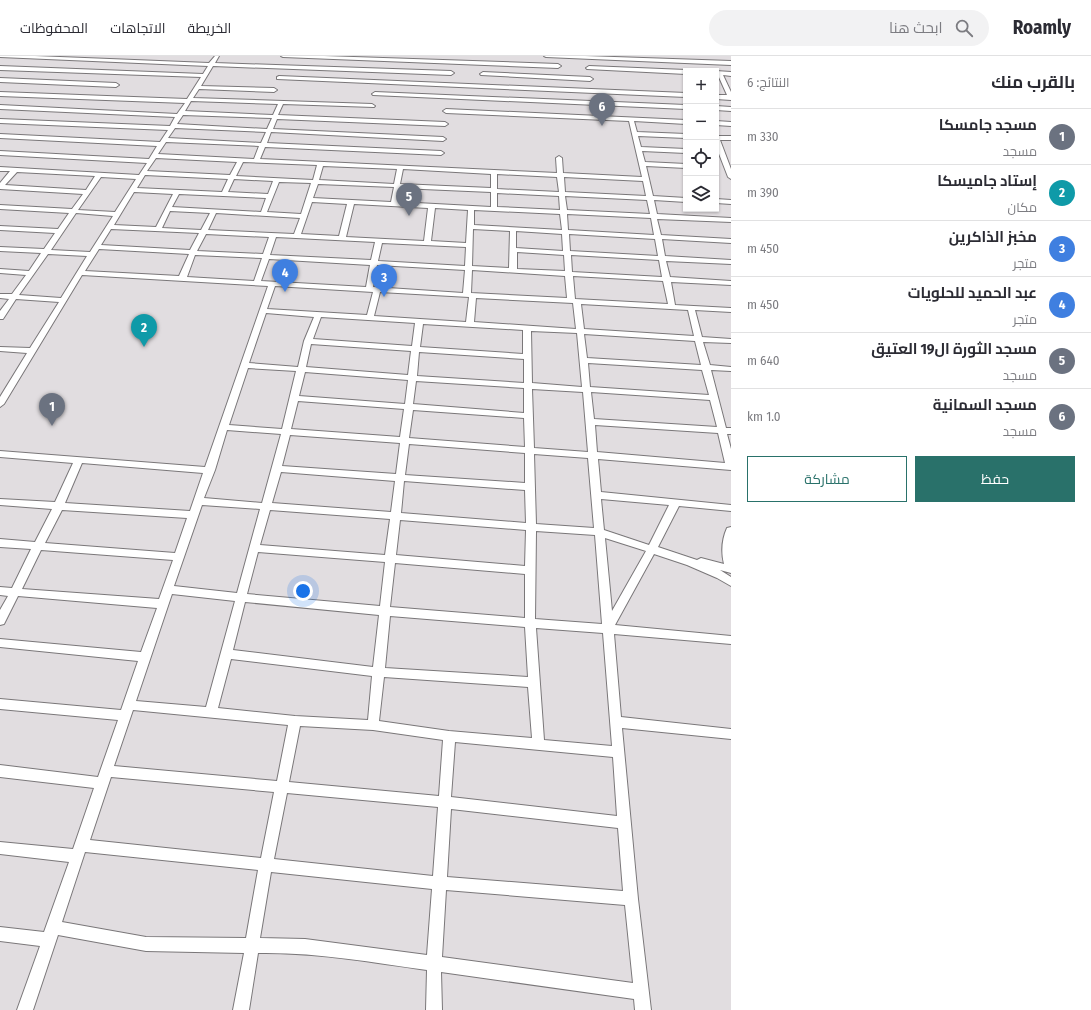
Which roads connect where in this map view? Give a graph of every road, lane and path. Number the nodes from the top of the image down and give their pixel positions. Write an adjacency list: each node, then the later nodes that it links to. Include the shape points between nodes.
1 (0, 56): 9 (street)
2 (139, 56): 14 (street)
3 (217, 56): 16 (street)
4 (283, 56): 5 (street)
5 (289, 56): 11 (street); 19 (street)
6 (546, 56): 7 (street)
7 (555, 56): 10 (street); 18 (street)
8 (728, 56): 15 (street)
9 (66, 57): 14 (street); 22 (street)
10 (587, 57): 12 (street); 21 (street)
11 (370, 58): 13 (street); 23 (street)
12 (653, 58): 15 (street); 24 (street)
13 (452, 59): 17 (street); 27 (street)
14 (134, 62): 16 (street); 26 (street)
15 (731, 62)
16 (211, 64): 19 (street); 32 (street)
17 (483, 64): 18 (street); 29 (street)
18 (558, 66): 35 (street)
19 (284, 67): 23 (street); 34 (street)
20 (0, 68): 22 (street)
21 (589, 68): 24 (street); 36 (street)
22 (53, 70): 26 (street); 38 (street)
23 (366, 70): 27 (street); 39 (street)
24 (656, 71): 25 (street)
25 (683, 72)
26 (125, 73): 32 (street); 57 (street)
27 (451, 73): 41 (street)
28 (719, 73): 31 (street)
29 (483, 74): 33 (street); 44 (street)
30 (719, 74): 42 (street)
31 (731, 74)
32 (203, 76): 43 (street)
33 (519, 76): 35 (street); 45 (street)
34 (279, 78): 39 (street); 46 (street)
35 (558, 78): 36 (street)
36 (590, 79): 48 (street)
37 (0, 80): 38 (street)
38 (42, 82): 50 (street); 57 (street)
39 (363, 82): 40 (street)
40 (378, 82): 41 (street); 51 (street)
41 (449, 85): 44 (street); 56 (street)
42 (728, 85): 58 (street)
43 (196, 87): 46 (street); 59 (street)
44 (482, 87): 45 (street)
45 (519, 88): 47 (street); 60 (street)
46 (274, 90): 61 (street)
47 (575, 90): 48 (street); 63 (street)
48 (594, 91): 52 (street); 64 (street)
49 (0, 94): 50 (street)
50 (30, 94): 53 (street)
51 (375, 94): 56 (street); 65 (street)
52 (658, 94): 54 (street); 66 (street)
53 (42, 95): 57 (street); 70 (street)
54 (683, 95)
55 (719, 96): 58 (street)
56 (448, 97): 60 (street); 72 (street)
57 (107, 98): 59 (street); 70 (street); 74 (street); 88 (street)
58 (731, 98)
59 (188, 100): 61 (street); 74 (street)
60 (519, 100): 63 (street); 73 (street)
61 (268, 103): 62 (street)
62 (281, 103): 65 (street); 76 (street)
63 (577, 103): 64 (street); 75 (street)
64 (600, 104): 66 (street)
65 (372, 106): 79 (street)
66 (662, 106): 68 (street); 80 (street)
67 (0, 107): 70 (street)
68 (683, 107)
69 (719, 108): 71 (street)
70 (30, 109): 87 (street)
71 (731, 109)
72 (446, 111): 73 (street); 83 (street)
73 (520, 114): 75 (street)
74 (180, 115): 76 (street); 85 (street)
75 (579, 117): 77 (street)
76 (274, 118): 79 (street); 86 (street)
77 (631, 119): 80 (street); 90 (street)
78 (0, 121): 87 (street)
79 (368, 121): 83 (street); 89 (street)
80 (667, 121): 81 (street)
81 (683, 122)
82 (719, 123): 84 (street)
83 (445, 124): 94 (street)
84 (731, 124)
85 (172, 127): 86 (street); 88 (street); 96 (street)
86 (269, 130): 89 (street); 97 (street)
87 (9, 131): 88 (street); 88 (street); 95 (street)
88 (82, 132): 96 (street); 104 (street)
89 (364, 134): 94 (street); 103 (street)
90 (635, 134): 91 (street); 98 (street)
91 (683, 136)
92 (719, 138): 93 (street)
93 (731, 138)
94 (443, 139): 108 (street)
95 (0, 142)
96 (163, 142): 97 (street); 105 (street)
97 (263, 145): 103 (street); 109 (street)
98 (638, 149): 99 (street); 111 (street)
99 (683, 151)
100 (0, 153): 104 (street)
101 (719, 153): 102 (street); 114 (street)
102 (731, 153)
103 (357, 157): 108 (street); 110 (street); 113 (street)
104 (63, 158): 105 (street); 116 (street); 118 (street)
105 (152, 158): 107 (street); 119 (street)
106 (559, 158): 120 (street)
107 (240, 161): 109 (street); 121 (street)
108 (440, 161): 113 (street); 117 (street)
109 (256, 162): 110 (street)
110 (321, 164): 125 (street)
111 (642, 164): 112 (street); 123 (street)
112 (683, 166)
113 (400, 167): 126 (street)
114 (727, 168): 122 (street)
115 (0, 169): 116 (street)
116 (15, 170): 127 (street)
117 (494, 172): 120 (street); 129 (street)
118 (100, 174): 119 (street); 130 (street)
119 (142, 175): 121 (street); 128 (street)
120 (560, 175): 123 (street); 133 (street)
121 (232, 177): 124 (street); 132 (street)
122 (731, 177)
123 (646, 179): 135 (street)
124 (277, 180): 125 (street); 134 (street)
125 (315, 181): 126 (street); 136 (street)
126 (397, 185): 129 (street); 141 (street)
127 (0, 187): 130 (street)
128 (134, 190): 131 (street); 150 (street)
129 (494, 190): 133 (street); 145 (street)
130 (88, 192): 147 (street)
131 (177, 192): 132 (street); 146 (street)
132 (224, 194): 134 (street)
133 (562, 194): 135 (street); 149 (street)
134 (271, 196): 151 (street)
135 (650, 198): 137 (street); 153 (street)
136 (308, 200): 139 (street); 152 (street)
137 (683, 200)
138 (719, 201): 140 (street)
139 (352, 202): 141 (street); 166 (street)
140 (731, 202)
141 (394, 204): 142 (street)
142 (432, 206): 144 (street); 169 (street)
143 (0, 207): 147 (street)
144 (471, 207): 145 (street); 156 (street)
145 (494, 208): 149 (street)
146 (168, 209): 148 (street); 158 (street)
147 (75, 211): 150 (street); 160 (street)
148 (214, 211): 151 (street); 161 (street)
149 (563, 212): 153 (street); 162 (street)
150 (118, 214): 155 (street)
151 (263, 214): 152 (street)
152 (303, 216): 164 (street)
153 (654, 216): 154 (street); 165 (street)
154 (731, 220)
155 (110, 226): 158 (street); 171 (street)
156 (471, 227): 159 (street); 170 (street)
157 (0, 228): 160 (street)
158 (158, 229): 161 (street)
159 (513, 230): 162 (street); 173 (street)
160 (61, 231): 174 (street)
161 (204, 232): 163 (street); 175 (street)
162 (565, 232): 165 (street); 177 (street)
163 (273, 235): 164 (street); 178 (street)
164 (297, 236): 166 (street)
165 (658, 237): 168 (street); 179 (street)
166 (342, 238): 167 (street)
167 (379, 240): 169 (street); 180 (street)
168 (731, 241)
169 (427, 243): 170 (street)
170 (470, 245): 182 (street)
171 (97, 247): 175 (street); 176 (street)
172 (0, 249): 174 (street)
173 (513, 250): 177 (street); 184 (street)
174 (46, 252): 176 (street); 185 (street)
175 (193, 252): 178 (street); 188 (street)
176 (92, 254): 186 (street)
177 (567, 254): 179 (street); 187 (street)
178 (266, 257): 180 (street); 190 (street)
179 (662, 258): 181 (street); 189 (street)
180 (374, 262): 182 (street); 193 (street)
181 (731, 262)
182 (469, 268): 184 (street); 194 (street)
183 (0, 271): 185 (street)
184 (513, 271): 187 (street)
185 (30, 273): 196 (street)
186 (80, 273): 188 (street); 197 (street)
187 (568, 274): 189 (street); 198 (street)
188 (182, 279): 190 (street)
189 (666, 280): 191 (street); 199 (street)
190 (257, 283): 192 (street)
191 (731, 283)
192 (272, 284): 193 (street); 202 (street)
193 (373, 290): 194 (street); 205 (street)
194 (470, 295): 198 (street); 207 (street)
195 (0, 296): 196 (street)
196 (15, 296): 197 (street); 204 (street)
197 (64, 300): 215 (street)
198 (574, 301): 199 (street); 209 (street)
199 (672, 307): 200 (street)
200 (691, 308): 201 (street); 210 (street)
201 (731, 310)
202 (263, 311): 203 (street); 218 (street)
203 (318, 315): 205 (street); 212 (street)
204 (0, 317)
205 (370, 318): 206 (street)
206 (419, 322): 207 (street); 214 (street)
207 (470, 325): 208 (street)
208 (526, 329): 209 (street); 216 (street)
209 (580, 331): 210 (street); 217 (street)
210 (698, 339): 211 (street); 219 (street)
211 (731, 341)
212 (308, 342): 214 (street); 221 (street)
213 (0, 349): 215 (street)
214 (416, 350): 216 (street); 222 (street)
215 (32, 351): 227 (street)
216 (527, 356): 223 (street)
217 (583, 360): 219 (street); 224 (street)
218 (245, 365): 221 (street); 231 (street)
219 (706, 368): 220 (street); 226 (street)
220 (731, 369)
221 (301, 370): 222 (street); 225 (street)
222 (413, 378): 223 (street); 228 (street)
223 (527, 384): 224 (street); 229 (street)
224 (587, 389): 226 (street); 230 (street)
225 (294, 398): 228 (street); 233 (street)
226 (714, 398): 232 (street)
227 (0, 404)
228 (409, 408): 229 (street); 234 (street)
229 (528, 416): 235 (street)
230 (590, 422): 232 (street); 237 (street)
231 (224, 427): 233 (street); 241 (street)
232 (727, 431): 239 (street)
233 (285, 432): 234 (street); 240 (street)
234 (405, 441): 235 (street); 242 (street)
235 (529, 450): 237 (street); 243 (street)
236 (0, 454): 238 (street)
237 (592, 455): 239 (street); 244 (street)
238 (79, 460): 241 (street); 249 (street)
239 (731, 467)
240 (277, 469): 242 (street); 248 (street)
241 (210, 470): 245 (street)
242 (401, 477): 243 (street); 252 (street)
243 (530, 487): 253 (street)
244 (596, 495): 247 (street); 255 (street)
245 (199, 501): 248 (street); 251 (street)
246 (0, 502): 249 (street)
247 (674, 504): 250 (street); 259 (street)
248 (266, 506): 252 (street); 258 (street)
249 (58, 507): 251 (street); 257 (street)
250 (731, 508)
251 (194, 515): 260 (street)
252 (395, 517): 253 (street); 261 (street)
253 (531, 527): 255 (street); 264 (street)
254 (731, 531): 263 (street, via 726,547)
255 (599, 532): 259 (street); 274 (street)
256 (0, 543): 257 (street)
257 (37, 546): 260 (street); 268 (street)
258 (254, 548): 261 (street); 269 (street)
259 (652, 549): 262 (street); 274 (street)
260 (180, 557): 266 (street)
261 (390, 559): 264 (street); 271 (street)
262 (691, 562): 263 (street); 265 (street)
263 (731, 569)
264 (530, 570): 273 (street)
265 (731, 582)
266 (169, 590): 269 (street); 270 (street)
267 (0, 591): 268 (street)
268 (14, 592): 270 (street); 272 (street)
269 (241, 597): 271 (street); 277 (street)
270 (164, 604): 278 (street)
271 (385, 611): 273 (street); 279 (street)
272 (0, 621)
273 (530, 623): 274 (street); 280 (street)
274 (608, 629): 275 (street); 285 (street)
275 (731, 640)
276 (0, 643): 278 (street)
277 (226, 654): 279 (street); 283 (street)
278 (146, 657): 282 (street)
279 (379, 672): 280 (street); 286 (street)
280 (533, 682): 289 (street)
281 (0, 704): 282 (street)
282 (127, 711): 283 (street); 292 (street)
283 (211, 712): 284 (street)
284 (295, 721): 286 (street); 293 (street)
285 (616, 722): 287 (street); 290 (street)
286 (372, 725): 288 (street)
287 (731, 734)
288 (449, 736): 289 (street); 294 (street)
289 (538, 744): 290 (street)
290 (619, 752): 295 (street)
291 (0, 771): 292 (street)
292 (104, 777): 293 (street); 297 (street)
293 (283, 786): 294 (street); 298 (street)
294 (444, 802): 295 (street); 299 (street)
295 (624, 823): 300 (street)
296 (0, 848): 297 (street)
297 (79, 850): 298 (street); 302 (street)
298 (266, 864): 299 (street); 303 (street)
299 (439, 883): 300 (street); 304 (street)
300 (631, 899): 305 (street)
301 (0, 934): 302 (street)
302 (50, 934): 303 (street, via 181,946); 306 (street)
303 (253, 944): 304 (street, via 305,946); 307 (street)
304 (434, 963): 305 (street); 308 (street)
305 (641, 992): 309 (street)
306 (25, 1010)
307 (241, 1010)
308 (434, 1010)
309 (643, 1010)

